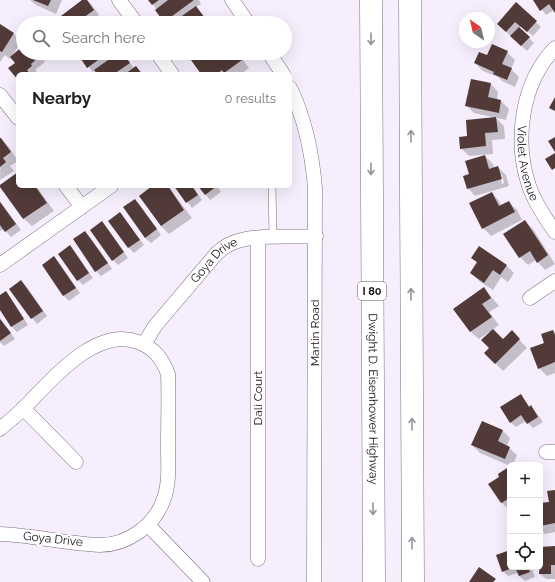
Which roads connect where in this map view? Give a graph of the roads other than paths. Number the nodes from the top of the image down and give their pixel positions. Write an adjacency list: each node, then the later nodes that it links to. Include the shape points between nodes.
1 (119, 0): 5 (street)
2 (232, 0): 6 (street)
3 (371, 0): 35 (highway, Dwight D. Eisenhower Highway / I 80, one-way to 35)
4 (410, 0): 36 (highway, one-way to 4)
5 (131, 16)
6 (243, 16)
7 (555, 48): 19 (street, Violet Avenue, via 530,89 521,132 522,155 530,188)
8 (162, 60): 10 (street)
9 (274, 60): 11 (street)
10 (171, 72)
11 (282, 72)
12 (292, 92): 20 (street, Martin Road, via 307,132 312,159)
13 (0, 95): 14 (street)
14 (16, 115)
15 (68, 188): 18 (street)
16 (108, 188): 18 (street)
17 (272, 188): 21 (lane)
18 (82, 207): 23 (street)
19 (555, 232)
20 (316, 236): 21 (street, Goya Drive); 34 (street, Martin Road)
21 (273, 237): 22 (street, Goya Drive)
22 (258, 238): 26 (street, Goya Drive, via 229,244 217,253 155,326); 32 (street, Dali Court)
23 (0, 265)
24 (555, 281): 25 (street)
25 (530, 298)
26 (144, 344): 27 (street, Goya Drive, via 129,338 110,340 93,347 67,364); 30 (street, Goya Drive, via 154,350 163,361 168,374 168,480 164,501)
27 (23, 408): 28 (street, Goya Drive); 29 (street)
28 (0, 429)
29 (76, 462)
30 (148, 525): 31 (street, Goya Drive, via 121,541 101,545); 33 (street)
31 (0, 534)
32 (258, 559)
33 (203, 582)
34 (314, 582)
35 (374, 582)
36 (413, 582)

